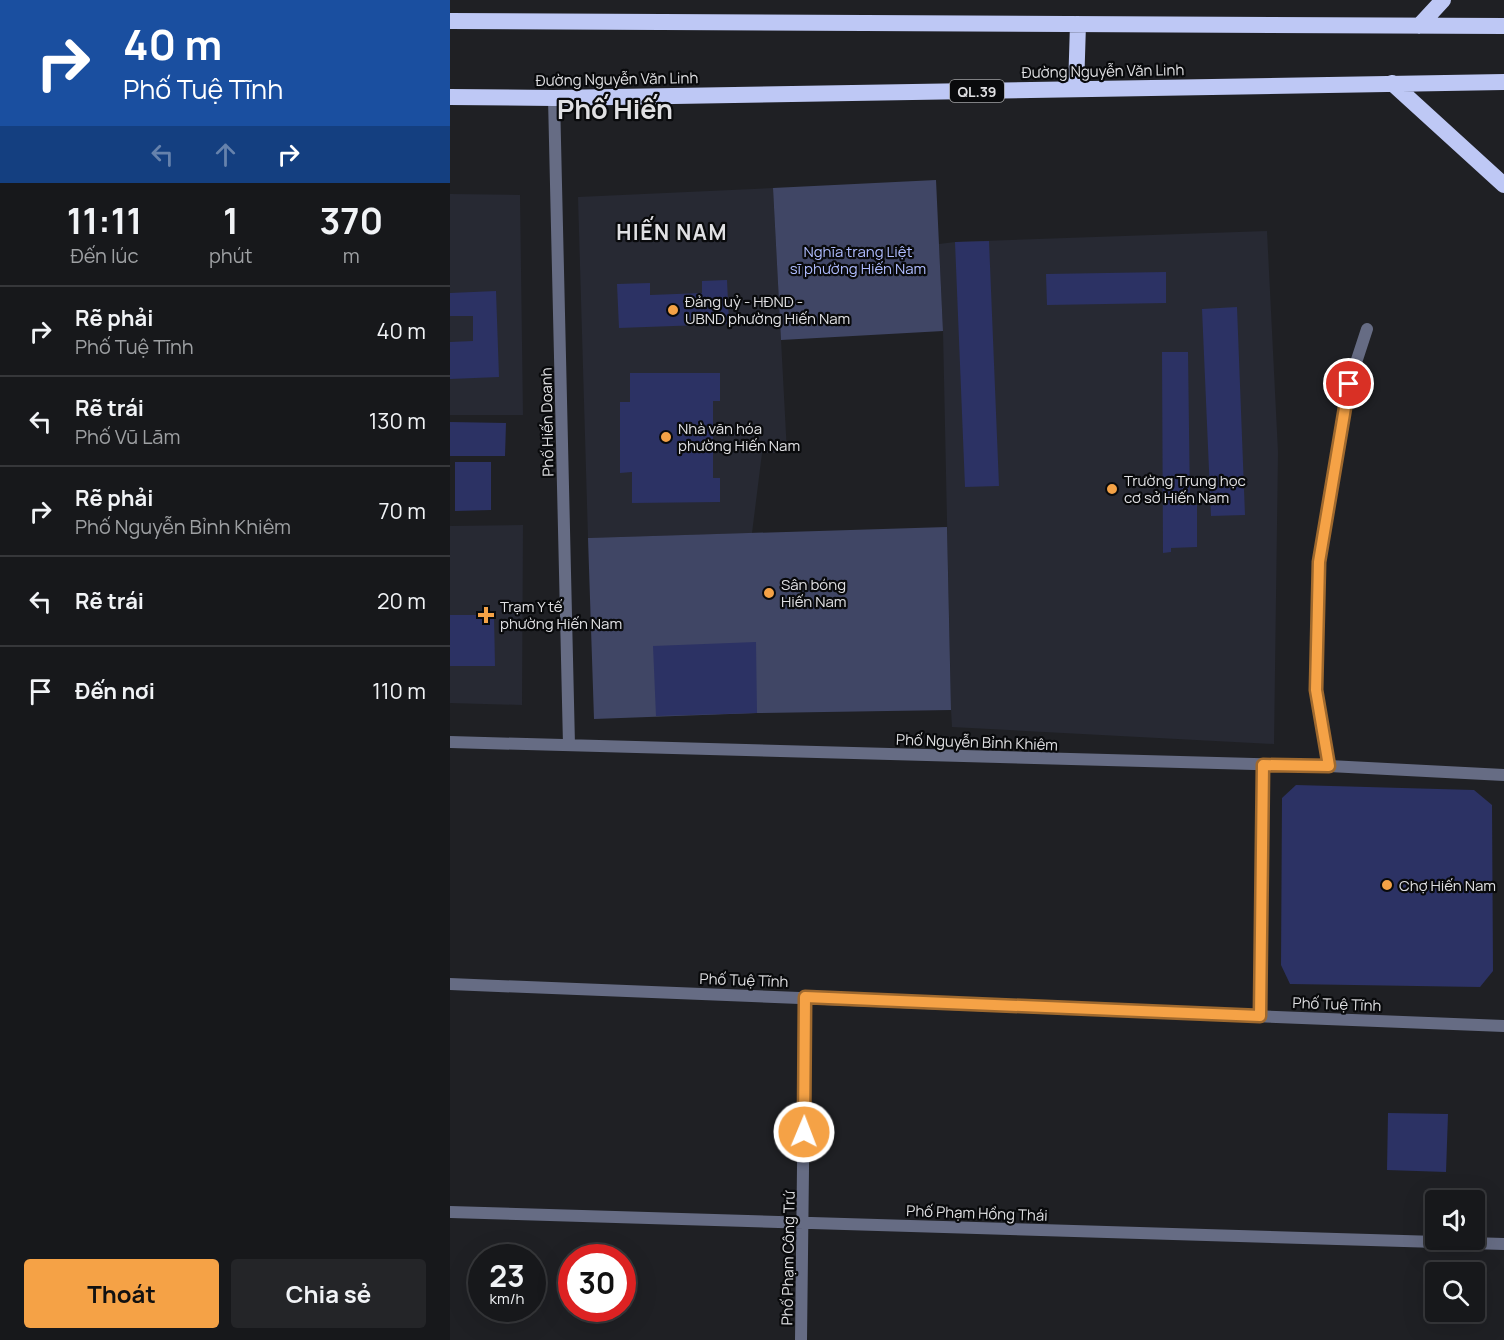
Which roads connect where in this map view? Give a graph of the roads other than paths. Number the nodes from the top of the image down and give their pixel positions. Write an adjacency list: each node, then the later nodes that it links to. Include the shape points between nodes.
1 (1443, 0): 4 (highway)
2 (450, 21): 3 (highway)
3 (1078, 24): 4 (highway); 8 (highway)
4 (1419, 26): 5 (highway)
5 (1504, 26)
6 (1504, 82): 7 (highway, Đường Nguyễn Văn Linh / QL.39)
7 (1392, 83): 8 (highway, Đường Nguyễn Văn Linh / QL.39); 11 (highway)
8 (1076, 89): 10 (highway, Đường Nguyễn Văn Linh / QL.39)
9 (450, 97): 10 (highway, Đường Nguyễn Văn Linh / QL.39)
10 (554, 98): 14 (street, Phố Hiến Doanh)
11 (1504, 185)
12 (1367, 329): 16 (street, via 1349,384 1319,562 1316,690)
13 (450, 742): 14 (street, Phố Nguyễn Bỉnh Khiêm)
14 (569, 745): 15 (street, Phố Nguyễn Bỉnh Khiêm)
15 (1263, 765): 16 (street, Phố Nguyễn Bỉnh Khiêm); 20 (street)
16 (1329, 766): 17 (street, Phố Nguyễn Bỉnh Khiêm)
17 (1504, 775)
18 (450, 984): 19 (street, Phố Tuệ Tĩnh)
19 (805, 997): 20 (street, Phố Tuệ Tĩnh); 23 (street, Phố Phạm Công Trứ)
20 (1260, 1016): 21 (street, Phố Tuệ Tĩnh)
21 (1504, 1026)
22 (450, 1212): 23 (street, Phố Phạm Hồng Thái)
23 (804, 1222): 24 (street, Phố Phạm Hồng Thái); 25 (street, Phố Phạm Công Trứ)
24 (1504, 1244)
25 (801, 1340)

